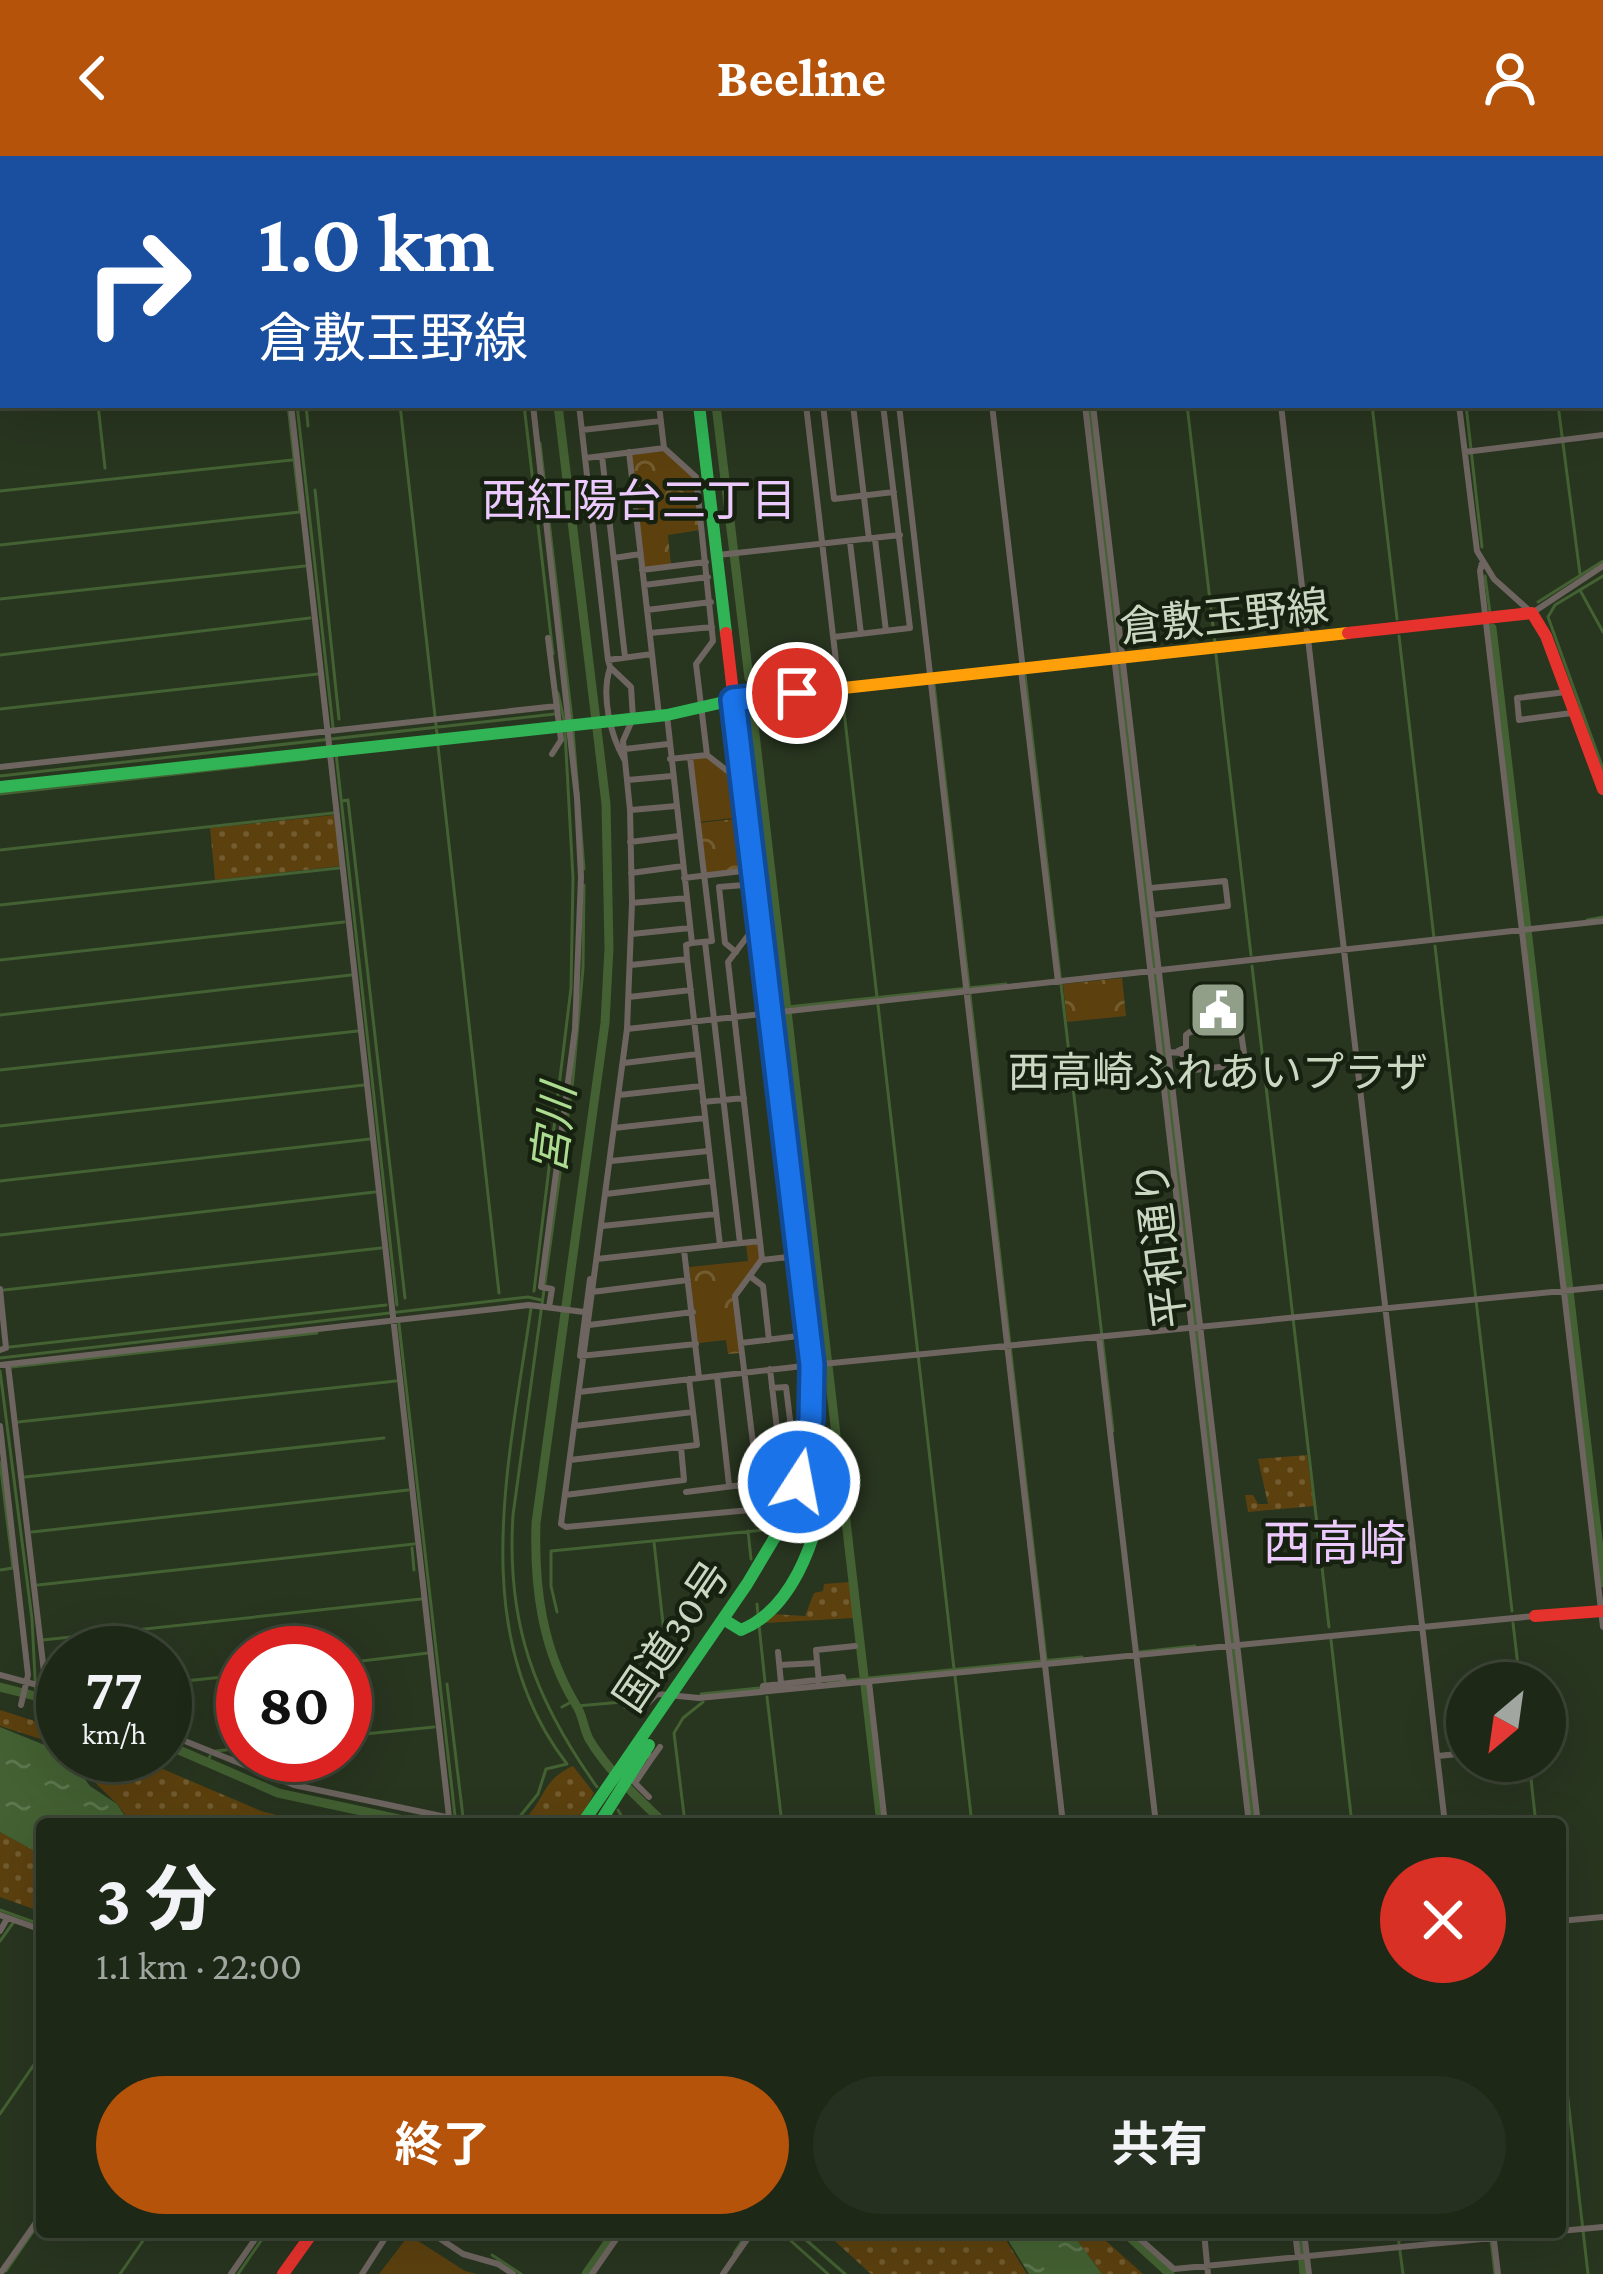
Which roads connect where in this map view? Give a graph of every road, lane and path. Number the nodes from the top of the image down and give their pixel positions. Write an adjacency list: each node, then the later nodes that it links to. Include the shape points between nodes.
1 (291, 408): 65 (street)
2 (532, 408): 54 (street)
3 (579, 408): 16 (street)
4 (659, 408): 15 (street)
5 (703, 408): 30 (main road, 国道30号)
6 (806, 408): 28 (street)
7 (823, 408): 24 (street, via 834,499)
8 (853, 408): 24 (street)
9 (883, 408): 23 (street)
10 (899, 408): 53 (street)
11 (992, 408): 52 (street)
12 (1089, 408): 50 (street)
13 (1281, 408): 45 (street)
14 (1460, 408): 19 (street)
15 (661, 421): 16 (street); 18 (street)
16 (582, 430): 22 (street)
17 (1603, 435): 19 (street)
18 (664, 448): 20 (street); 30 (street, via 696,477)
19 (1468, 451): 32 (street)
20 (629, 452): 21 (street); 29 (street)
21 (602, 456): 22 (street); 31 (street)
22 (586, 458): 51 (street)
23 (893, 492): 24 (street); 25 (street)
24 (863, 496): 26 (street)
25 (900, 535): 26 (street); 42 (street, via 910,628)
26 (872, 538): 27 (street); 42 (street)
27 (849, 541): 28 (street); 44 (street)
28 (822, 544): 30 (street); 46 (street)
29 (640, 554): 31 (street); 34 (street)
30 (723, 556): 34 (street); 35 (street); 57 (main road, 国道30号)
31 (614, 558): 49 (street)
32 (1482, 563): 39 (street); 40 (street)
33 (1603, 566): 39 (street)
34 (642, 570): 36 (street)
35 (708, 577): 36 (street); 37 (street)
36 (644, 585): 38 (street)
37 (711, 602): 38 (street); 41 (street)
38 (646, 610): 43 (street)
39 (1532, 614): 40 (main road, 倉敷玉野線); 56 (main road)
40 (1486, 617): 45 (main road, 倉敷玉野線); 95 (street)
41 (712, 627): 43 (street); 58 (street, via 696,664)
42 (886, 631): 44 (street)
43 (650, 633): 48 (street)
44 (861, 634): 46 (street)
45 (1308, 636): 50 (main road, 倉敷玉野線); 99 (street)
46 (834, 637): 55 (street)
47 (548, 638): 54 (street)
48 (652, 654): 49 (street); 61 (street)
49 (625, 657): 51 (street)
50 (1119, 660): 52 (main road, 倉敷玉野線); 89 (street, 平和通り); 103 (street)
51 (609, 663): 62 (street, via 631,687); 63 (street)
52 (1022, 667): 53 (main road, 倉敷玉野線); 104 (street)
53 (929, 676): 55 (main road, 倉敷玉野線); 105 (street)
54 (557, 677): 59 (street); 64 (street)
55 (839, 685): 57 (main road, 倉敷玉野線)
56 (1567, 692): 60 (main road); 60 (street, via 1516,698 1519,720)
57 (737, 700): 58 (main road, 倉敷玉野線); 109 (main road, 国道30号)
58 (702, 705): 61 (main road, 倉敷玉野線); 70 (street)
59 (557, 706): 64 (street); 65 (street)
60 (1576, 713): 78 (main road)
61 (663, 715): 62 (main road, 倉敷玉野線); 66 (street)
62 (633, 718): 63 (main road, 倉敷玉野線); 68 (street)
63 (609, 720): 64 (main road, 倉敷玉野線); 73 (street)
64 (571, 724): 67 (main road, 倉敷玉野線); 69 (street); 148 (street, via 581,877 578,998)
65 (327, 732): 67 (street); 74 (street)
66 (668, 744): 68 (street); 72 (street)
67 (329, 748): 77 (main road, 倉敷玉野線); 152 (street)
68 (625, 749): 73 (street)
69 (552, 754)
70 (707, 754): 71 (street); 84 (street, via 730,773)
71 (690, 757): 72 (street); 86 (street)
72 (670, 759): 75 (street)
73 (626, 762): 76 (street)
74 (0, 767)
75 (672, 776): 76 (street); 79 (street)
76 (627, 780): 80 (street)
77 (0, 787)
78 (1603, 789)
79 (676, 806): 80 (street); 81 (street)
80 (630, 810): 82 (street)
81 (680, 836): 82 (street); 83 (street)
82 (630, 842): 85 (street)
83 (683, 866): 85 (street); 87 (street)
84 (742, 871): 86 (street); 88 (street)
85 (631, 873): 91 (street)
86 (704, 876): 87 (street); 97 (street, via 712,941)
87 (684, 878): 90 (street)
88 (744, 884): 100 (street, via 750,933); 100 (street, via 719,887 725,943)
89 (1150, 888): 92 (street, 平和通り); 92 (street, via 1225,880 1228,906)
90 (687, 898): 91 (street); 94 (street)
91 (632, 903): 96 (street)
92 (1152, 915): 103 (street, 平和通り)
93 (1603, 921): 95 (street)
94 (690, 928): 96 (street); 98 (street)
95 (1525, 931): 99 (street); 146 (street)
96 (632, 934): 102 (street)
97 (704, 942): 98 (street); 111 (street)
98 (692, 944): 101 (street)
99 (1343, 950): 103 (street); 149 (street)
100 (736, 952): 110 (street, via 728,962)
101 (687, 959): 102 (street); 106 (street)
102 (631, 965): 107 (street)
103 (1153, 971): 104 (street); 116 (street, 平和通り); 154 (street)
104 (1059, 981): 105 (street)
105 (966, 989): 109 (street); 159 (street)
106 (691, 990): 107 (street); 112 (street)
107 (629, 997): 114 (street)
108 (1235, 997): 113 (street)
109 (780, 1012): 110 (street); 163 (main road, 国道30号)
110 (735, 1016): 111 (street); 121 (street)
111 (713, 1019): 112 (street); 122 (street)
112 (695, 1021): 114 (street); 117 (street)
113 (1239, 1024): 115 (street, via 1187,1034); 115 (street, via 1246,1069 1194,1070)
114 (627, 1029): 118 (street)
115 (1178, 1051): 116 (street)
116 (1168, 1052): 154 (street, 平和通り)
117 (698, 1054): 118 (street); 119 (street)
118 (623, 1063): 120 (street)
119 (701, 1087): 120 (street); 123 (street)
120 (619, 1095): 125 (street)
121 (744, 1098): 122 (street); 132 (street)
122 (723, 1100): 123 (street); 128 (street)
123 (703, 1102): 124 (street)
124 (704, 1118): 125 (street); 126 (street)
125 (614, 1128): 127 (street)
126 (708, 1150): 127 (street); 129 (street)
127 (610, 1161): 131 (street)
128 (730, 1163): 129 (street); 133 (street)
129 (710, 1166): 130 (street)
130 (712, 1181): 131 (street); 134 (street)
131 (606, 1194): 135 (street)
132 (757, 1210): 133 (street); 136 (street)
133 (736, 1211): 137 (street)
134 (716, 1214): 135 (street); 138 (street)
135 (602, 1226): 140 (street)
136 (760, 1241): 137 (street); 141 (street)
137 (740, 1243): 138 (street)
138 (719, 1244): 139 (street)
139 (684, 1249): 140 (street); 143 (street)
140 (597, 1259): 147 (street); 150 (street)
141 (762, 1260): 142 (street); 156 (street, via 788,1257 798,1336)
142 (750, 1276): 156 (street, via 763,1286); 157 (street, via 736,1297)
143 (688, 1280): 147 (street); 151 (street)
144 (1603, 1287): 146 (street)
145 (0, 1289): 160 (street)
146 (1568, 1291): 149 (street); 186 (street)
147 (592, 1292): 153 (street)
148 (546, 1306): 150 (street); 152 (street)
149 (1384, 1308): 154 (street); 189 (street)
150 (583, 1312): 161 (street)
151 (693, 1312): 153 (street); 158 (street)
152 (392, 1316): 162 (street); 213 (street)
153 (588, 1325): 161 (street)
154 (1195, 1328): 155 (street); 191 (street, 平和通り)
155 (1101, 1336): 159 (street); 194 (street)
156 (769, 1340): 157 (street)
157 (741, 1343): 165 (street)
158 (696, 1344): 161 (street); 167 (street)
159 (1009, 1346): 163 (street); 196 (street)
160 (0, 1350)
161 (584, 1358): 170 (street)
162 (4, 1364): 202 (street)
163 (822, 1364): 164 (street); 181 (main road, 国道30号)
164 (770, 1370): 165 (street); 169 (street)
165 (745, 1372): 166 (street); 177 (street)
166 (717, 1375): 167 (street); 182 (street)
167 (699, 1377): 168 (street)
168 (689, 1378): 170 (street); 171 (street)
169 (772, 1388): 174 (street); 174 (street, via 786,1387 791,1428)
170 (579, 1392): 173 (street)
171 (693, 1412): 173 (street); 175 (street, via 697,1445)
172 (0, 1426): 202 (street)
173 (574, 1426): 178 (street)
174 (778, 1429): 176 (street)
175 (681, 1448): 178 (street); 179 (street)
176 (780, 1455): 177 (street); 180 (street, via 795,1455 789,1479)
177 (754, 1459): 180 (street)
178 (570, 1460): 184 (street)
179 (684, 1480): 183 (street); 184 (street)
180 (757, 1483): 182 (street); 185 (street, via 760,1508)
181 (802, 1483): 188 (main road, 国道30号); 188 (main road, via 823,1494 790,1583 759,1622 745,1630)
182 (729, 1486): 183 (street)
183 (686, 1492): 185 (street)
184 (565, 1495): 185 (street, via 566,1527)
185 (688, 1513)
186 (1601, 1609): 187 (main road); 190 (street)
187 (1534, 1616): 189 (street)
188 (726, 1622): 203 (main road, 国道30号)
189 (1423, 1626): 191 (street); 210 (street)
190 (1603, 1627)
191 (1232, 1645): 194 (street); 220 (street); 221 (street, 平和通り)
192 (855, 1646): 195 (street, via 816,1650)
193 (778, 1652): 197 (street)
194 (1136, 1653): 196 (street); 219 (street)
195 (817, 1663): 197 (street); 200 (street)
196 (1044, 1663): 199 (street); 218 (street)
197 (780, 1665): 201 (street)
198 (0, 1675): 202 (street)
199 (866, 1682): 200 (street); 217 (street)
200 (819, 1683): 201 (street)
201 (784, 1685): 203 (street)
202 (35, 1686): 204 (street)
203 (676, 1697): 205 (street, via 657,1694); 208 (main road, 国道30号)
204 (21, 1702)
205 (626, 1706)
206 (192, 1744): 213 (street, via 294,1785)
207 (660, 1747): 208 (street)
208 (644, 1752): 211 (main road, 国道30号); 212 (street, via 635,1783)
209 (1446, 1755): 210 (street)
210 (1438, 1756): 222 (street)
211 (611, 1794): 215 (main road, 国道30号); 216 (main road, 国道30号)
212 (649, 1797)
213 (449, 1817): 214 (street)
214 (453, 1818)
215 (589, 1818)
216 (603, 1818)
217 (884, 1818)
218 (1062, 1818)
219 (1155, 1818)
220 (1248, 1818)
221 (1257, 1818)
222 (1444, 1818)
223 (1603, 1917): 225 (street)
224 (9, 1918): 226 (street)
225 (1566, 1921)
226 (0, 1931)
227 (36, 2223): 243 (street)
228 (1603, 2227): 229 (street)
229 (1566, 2231)
230 (256, 2238): 244 (street)
231 (304, 2238): 245 (main road)
232 (385, 2238): 246 (street)
233 (439, 2238): 247 (street)
234 (617, 2238): 248 (street)
235 (748, 2238): 249 (street)
236 (1139, 2238): 242 (street, via 1174,2270)
237 (1205, 2238): 242 (street)
238 (1301, 2238): 241 (street)
239 (1483, 2238): 241 (street)
240 (1492, 2238): 251 (street)
241 (1303, 2257): 242 (street); 250 (street)
242 (1209, 2268)
243 (1, 2273)
244 (231, 2274)
245 (279, 2274)
246 (362, 2274)
247 (513, 2274)
248 (592, 2274)
249 (723, 2274)
250 (1310, 2274)
251 (1498, 2274)

